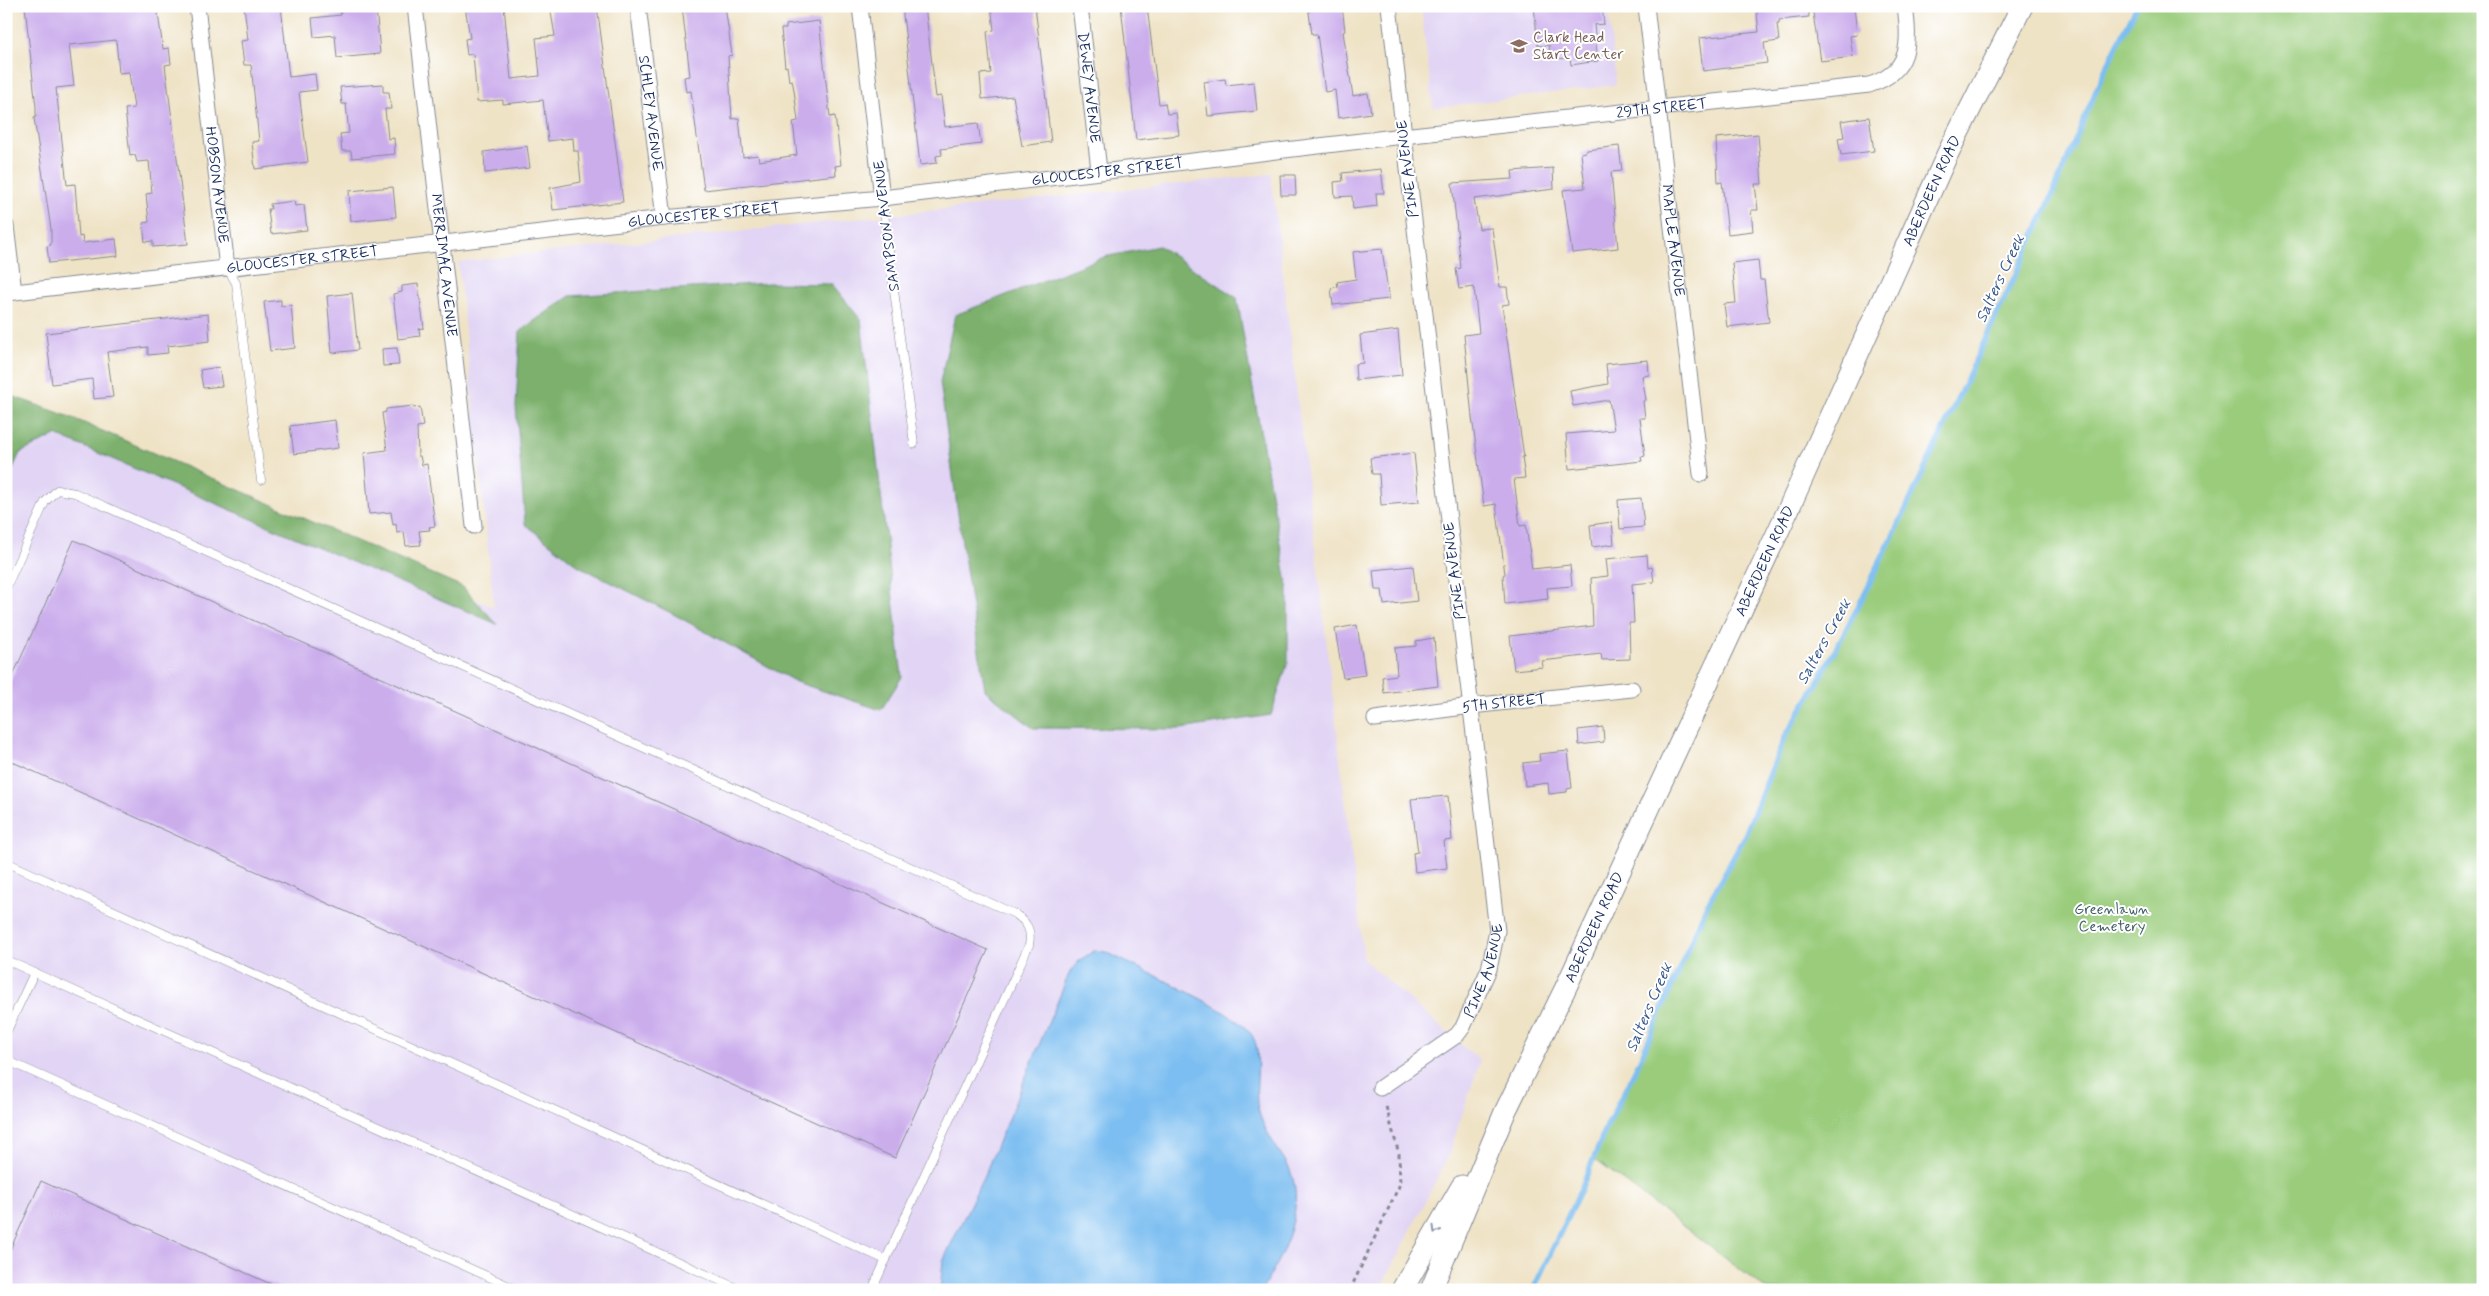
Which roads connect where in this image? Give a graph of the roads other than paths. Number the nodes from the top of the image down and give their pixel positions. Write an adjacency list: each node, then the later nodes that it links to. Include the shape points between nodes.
1 (197, 6): 17 (street, HOBSON AVENUE)
2 (415, 6): 16 (street, MERRIMAC AVENUE)
3 (638, 6): 14 (street, SCHLEY AVENUE)
4 (860, 6): 13 (street, SAMPSON AVENUE)
5 (1080, 6): 12 (street, DEWEY AVENUE)
6 (1389, 6): 11 (street, PINE AVENUE)
7 (1646, 6): 10 (street, MAPLE AVENUE)
8 (1905, 6): 10 (street, 29TH STREET, via 1909,37 1907,52 1892,74 1880,82)
9 (2022, 6): 33 (main road, ABERDEEN ROAD, via 1947,155 1789,508)
10 (1658, 108): 11 (street, 29TH STREET); 20 (street, MAPLE AVENUE)
11 (1403, 136): 12 (street, GLOUCESTER STREET); 25 (street, PINE AVENUE)
12 (1099, 170): 13 (street, GLOUCESTER STREET)
13 (882, 198): 14 (street, GLOUCESTER STREET); 19 (lane, SAMPSON AVENUE)
14 (664, 218): 16 (street, GLOUCESTER STREET)
15 (6, 226): 18 (street)
16 (441, 244): 17 (street, GLOUCESTER STREET); 22 (street, MERRIMAC AVENUE)
17 (227, 268): 18 (street, GLOUCESTER STREET); 21 (lane, HOBSON AVENUE, via 236,283)
18 (10, 292)
19 (914, 444)
20 (1702, 474)
21 (261, 480)
22 (474, 526)
23 (6, 588): 34 (lane, via 44,502 57,490 65,490 1023,919 1030,928 1029,945)
24 (1632, 690): 25 (street, 5TH STREET)
25 (1471, 706): 26 (street, 5TH STREET); 32 (street, PINE AVENUE, via 1497,913 1494,952 1480,992 1457,1036)
26 (1375, 719)
27 (6, 862): 34 (lane)
28 (6, 960): 29 (lane)
29 (34, 973): 30 (lane); 36 (lane)
30 (6, 1033)
31 (6, 1060): 35 (lane)
32 (1380, 1088)
33 (1505, 1112): 38 (main road, ABERDEEN ROAD, one-way to 38); 39 (main road, ABERDEEN ROAD)
34 (886, 1260): 37 (lane)
35 (518, 1290)
36 (741, 1290)
37 (872, 1290)
38 (1402, 1290)
39 (1431, 1290)

